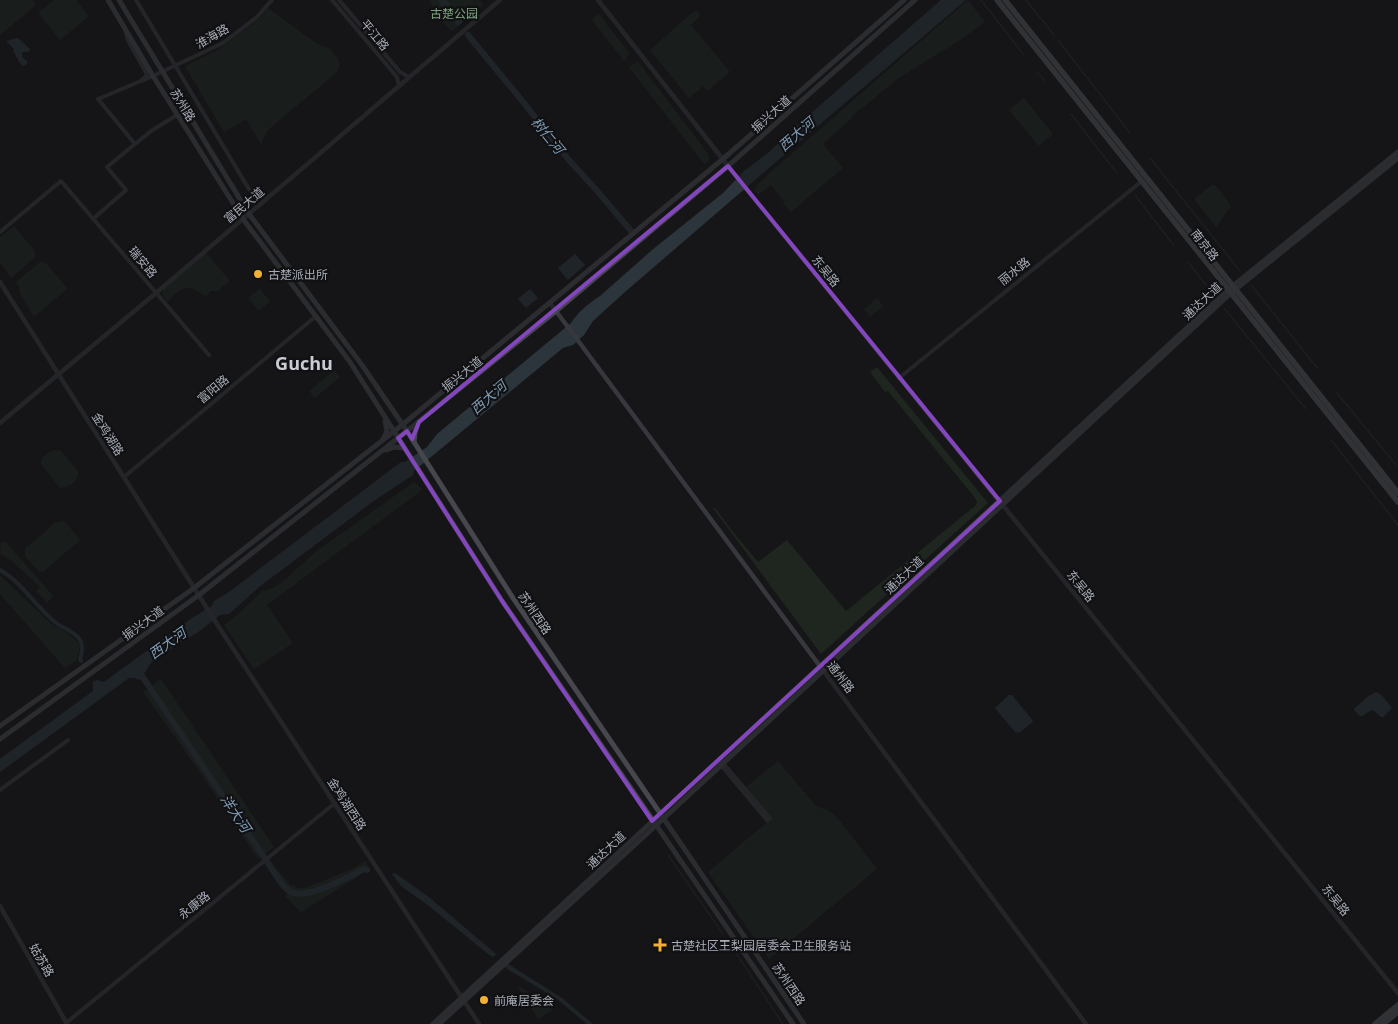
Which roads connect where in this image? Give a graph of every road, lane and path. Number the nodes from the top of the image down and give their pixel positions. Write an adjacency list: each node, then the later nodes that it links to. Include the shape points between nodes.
1 (108, 0): 13 (main road, 苏州路)
2 (119, 0): 15 (main road, 苏州路)
3 (136, 0): 14 (street)
4 (272, 0): 14 (street, 淮海路, via 227,40)
5 (332, 0): 19 (street, 平江路, via 396,77)
6 (339, 0): 17 (street, 平江路, via 400,72)
7 (500, 0): 17 (street, 富民大道)
8 (598, 0): 24 (street)
9 (904, 0): 24 (main road, 振兴大道)
10 (916, 0): 25 (main road, 振兴大道)
11 (997, 0): 26 (main road, 南京路)
12 (1004, 0): 33 (main road, 南京路)
13 (122, 25): 16 (main road, 苏州路); 18 (street, via 146,72)
14 (176, 66): 15 (street, 淮海路); 27 (street)
15 (162, 72): 16 (street, 淮海路); 28 (main road, 苏州路)
16 (152, 76): 18 (street, 淮海路); 20 (main road, 苏州路)
17 (409, 77): 19 (street, 富民大道)
18 (142, 80): 21 (street, 淮海路, via 98,99)
19 (399, 86): 28 (street, 富民大道)
20 (177, 115): 21 (street); 30 (main road, 苏州路)
21 (135, 144): 29 (street, via 107,167 126,190)
22 (1398, 152): 33 (main road, 通达大道)
23 (1398, 158): 33 (main road, 通达大道)
24 (722, 159): 25 (street); 35 (main road, 振兴大道)
25 (728, 166): 36 (main road, 振兴大道); 40 (street, 东吴路)
26 (1142, 181): 33 (main road, 南京路); 40 (street, 丽水路)
27 (253, 196)
28 (249, 214): 30 (street, 富民大道); 42 (main road, 苏州西路, via 362,365)
29 (93, 219): 31 (street, 瑞安路, via 61,181); 34 (street, 瑞安路)
30 (243, 219): 34 (street, 富民大道); 37 (main road, 苏州西路)
31 (0, 232)
32 (0, 282): 39 (street, 金鸡湖路)
33 (1232, 290): 56 (main road, 南京路); 57 (main road, 南京路); 58 (main road, 通达大道)
34 (156, 293): 38 (street, 瑞安路); 39 (street, 富民大道)
35 (550, 303): 36 (street, 通州路); 43 (main road, 振兴大道)
36 (556, 311): 45 (main road, 振兴大道); 61 (street, 通州路)
37 (316, 316): 41 (main road, 苏州西路, via 350,362); 55 (street, 富阳路)
38 (209, 355)
39 (58, 375): 46 (street, 富民大道); 55 (street, 金鸡湖路)
40 (899, 378): 58 (street, 东吴路)
41 (382, 414): 44 (main road, 苏州西路); 51 (main road, via 387,426)
42 (395, 415): 43 (main road); 44 (main road); 47 (main road, 苏州西路)
43 (412, 417): 47 (main road, 振兴大道)
44 (386, 420): 49 (main road, 苏州西路)
45 (419, 422): 48 (main road, 振兴大道); 52 (main road, via 414,433)
46 (0, 423)
47 (402, 425): 48 (main road, 苏州西路); 49 (main road, 振兴大道)
48 (407, 431): 50 (main road, 振兴大道); 52 (main road, 苏州西路)
49 (394, 432): 50 (main road, 苏州西路); 51 (main road, 振兴大道)
50 (398, 438): 53 (main road, 苏州西路); 54 (main road, 振兴大道)
51 (377, 444): 59 (main road, 振兴大道)
52 (415, 444): 69 (main road, 苏州西路, via 511,595)
53 (405, 450): 54 (main road, via 390,448); 71 (main road, 苏州西路, via 502,601)
54 (379, 453): 60 (main road, 振兴大道)
55 (124, 477): 59 (street, 金鸡湖路)
56 (1398, 493)
57 (1398, 502)
58 (1001, 503): 61 (main road, 通达大道); 73 (street, 东吴路)
59 (194, 588): 60 (street, 金鸡湖路); 62 (main road, 振兴大道)
60 (199, 596): 63 (main road, 振兴大道); 68 (street, 金鸡湖西路)
61 (822, 668): 65 (main road, 通达大道); 83 (street, 通州路)
62 (0, 726)
63 (0, 739)
64 (68, 740): 66 (street)
65 (720, 762): 67 (street); 69 (main road, 通达大道); 70 (main road, 通达大道)
66 (0, 790)
67 (751, 798): 67 (street, via 768,820 770,818)
68 (335, 803): 74 (street, 金鸡湖西路); 77 (street, 永康路)
69 (660, 814): 70 (main road, 苏州西路); 71 (main road, 通达大道)
70 (663, 819): 71 (main road, 通达大道); 82 (main road, 苏州西路)
71 (654, 823): 74 (main road, 通达大道); 81 (main road, 苏州西路)
72 (0, 906): 77 (street, 姑苏路)
73 (1398, 993)
74 (462, 999): 78 (main road, 通达大道); 79 (main road, 通达大道); 80 (street, 金鸡湖西路)
75 (1398, 1006): 84 (main road)
76 (1398, 1012): 85 (main road)
77 (67, 1024)
78 (433, 1024)
79 (439, 1024)
80 (478, 1024)
81 (793, 1024)
82 (804, 1024)
83 (1086, 1024)
84 (1375, 1024)
85 (1383, 1024)

